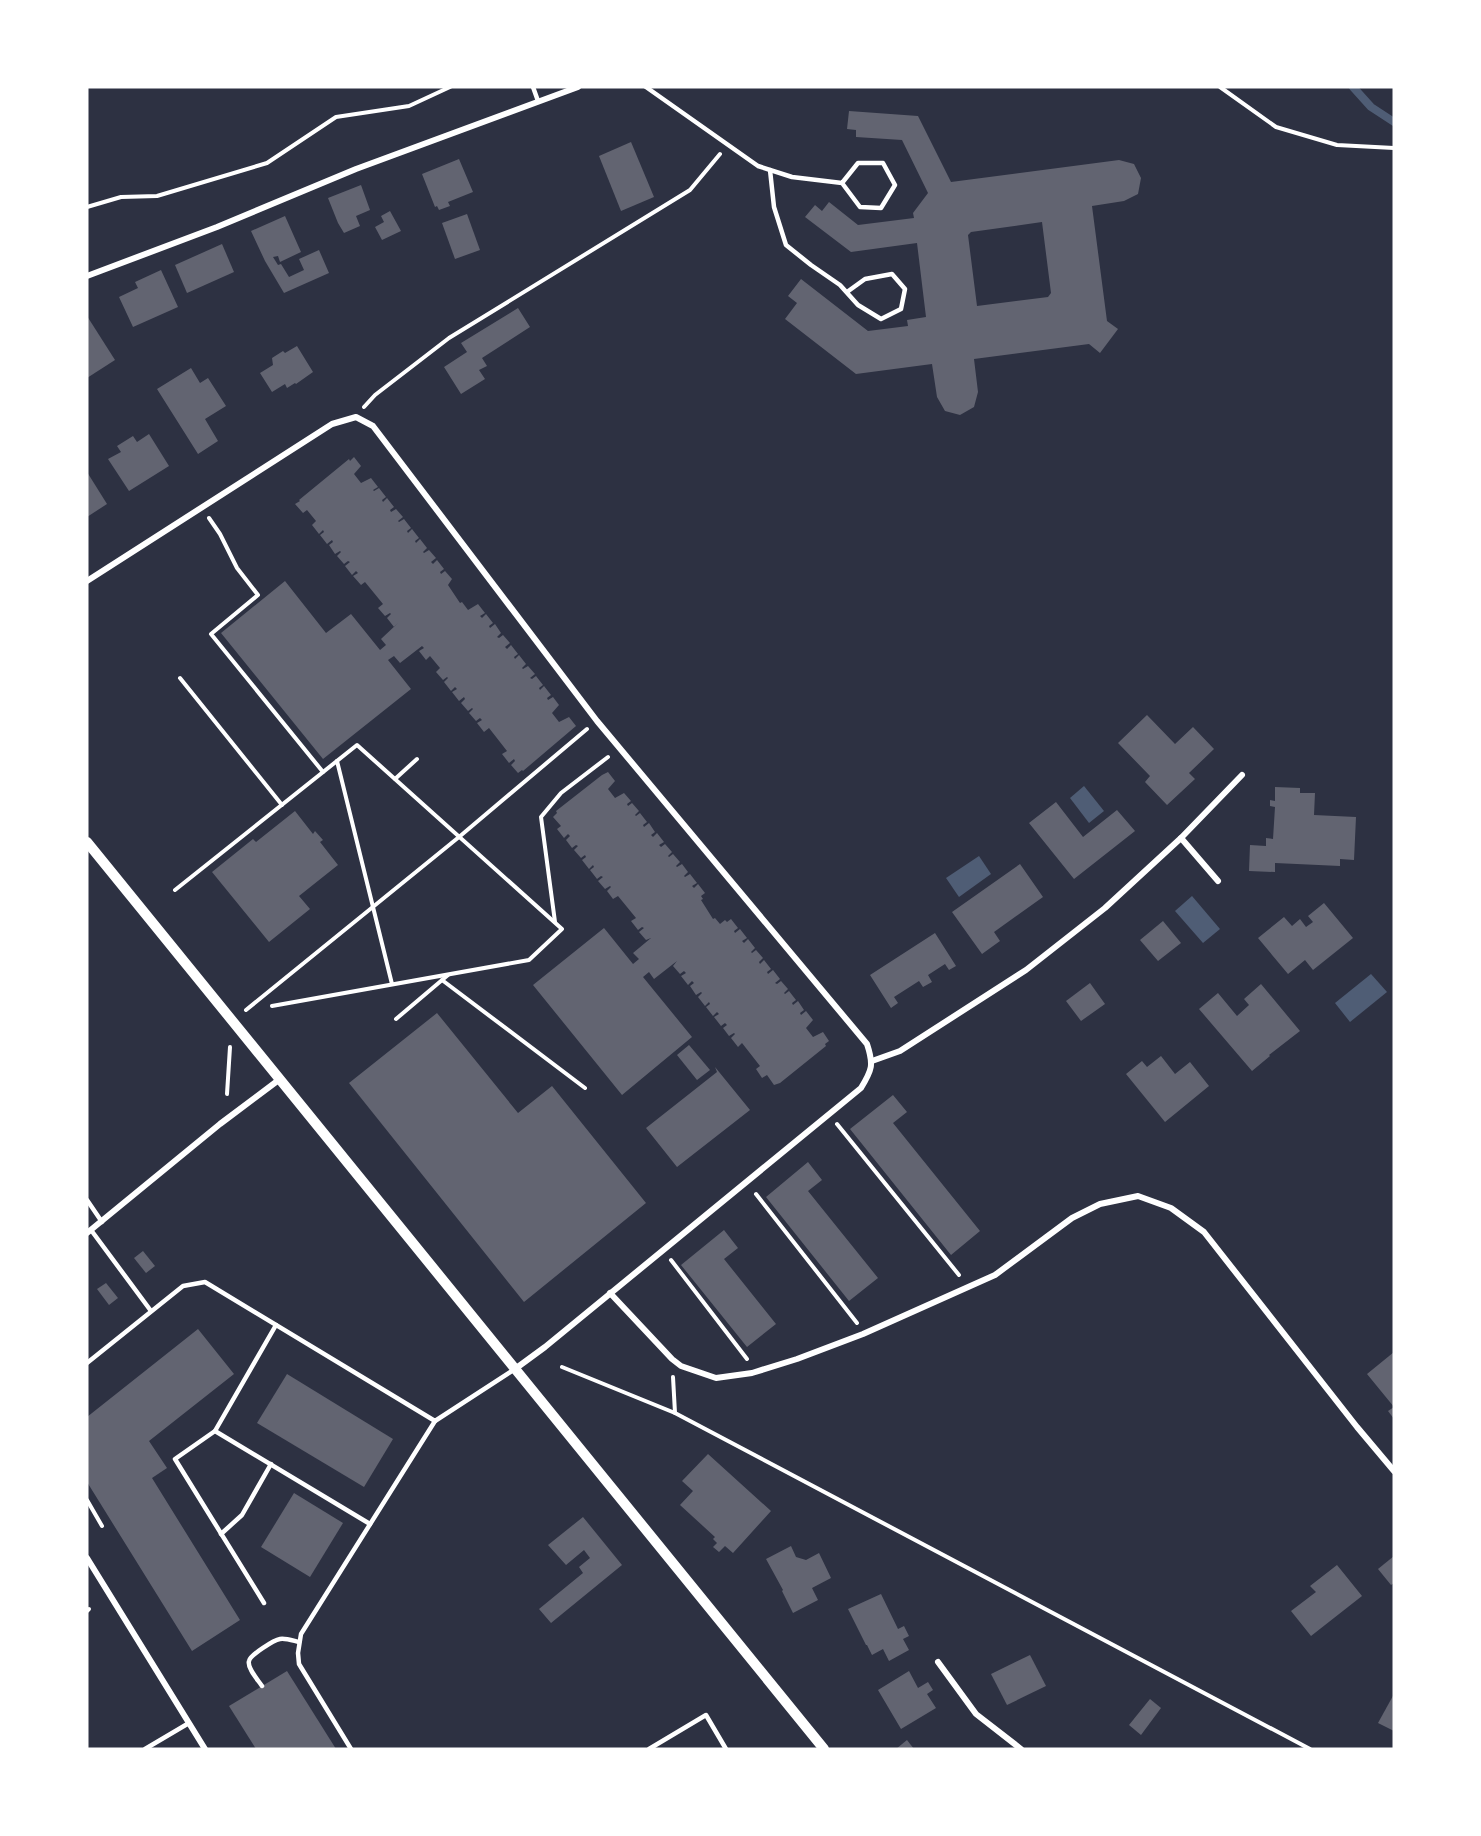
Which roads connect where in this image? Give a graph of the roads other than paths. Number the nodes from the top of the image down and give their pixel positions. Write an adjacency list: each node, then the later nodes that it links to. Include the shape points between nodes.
1 (533, 87): 4 (lane)
2 (578, 87): 4 (street)
3 (646, 87): 5 (lane, via 758,166)
4 (538, 101): 7 (street)
5 (770, 170): 6 (lane, via 792,177); 8 (lane, via 774,207 786,245 880,319 901,309 905,289 892,274 865,279)
6 (843, 183): 6 (lane, via 860,207 881,208 896,185 883,163 858,163)
7 (87, 276)
8 (847, 292)
9 (87, 581): 14 (street, via 332,424 356,417 373,426 597,721 856,1030 867,1044)
10 (1242, 775): 11 (street)
11 (1180, 838): 13 (street); 14 (street, via 1105,908 1026,970 900,1051)
12 (87, 842): 15 (street)
13 (1218, 881)
14 (872, 1061): 19 (street, via 870,1075 861,1088)
15 (280, 1079): 17 (street); 23 (street)
16 (87, 1200): 17 (lane)
17 (102, 1222): 18 (street)
18 (89, 1232): 20 (lane)
19 (610, 1293): 23 (street); 27 (street, via 681,1366 716,1378 756,1372 865,1334 995,1275 1072,1218 1100,1204 1138,1196 1171,1208 1204,1232)
20 (151, 1311): 21 (lane, via 183,1286 205,1282); 22 (lane)
21 (276, 1325): 24 (lane); 25 (lane)
22 (87, 1363)
23 (515, 1369): 24 (lane); 41 (street)
24 (435, 1421): 28 (lane)
25 (215, 1431): 26 (lane); 29 (lane, via 175,1459)
26 (271, 1464): 28 (lane); 29 (lane, via 242,1515)
27 (1394, 1471)
28 (370, 1524): 32 (lane)
29 (221, 1534): 31 (lane)
30 (87, 1558): 35 (street)
31 (264, 1603)
32 (299, 1642): 34 (lane, via 278,1639 252,1655 249,1667); 39 (lane, via 299,1664)
33 (938, 1662): 42 (street, via 976,1714)
34 (262, 1686)
35 (189, 1723): 37 (lane); 38 (street)
36 (653, 1748): 40 (lane, via 706,1715)
37 (145, 1749)
38 (205, 1749)
39 (351, 1749)
40 (726, 1749)
41 (824, 1749)
42 (1021, 1749)

